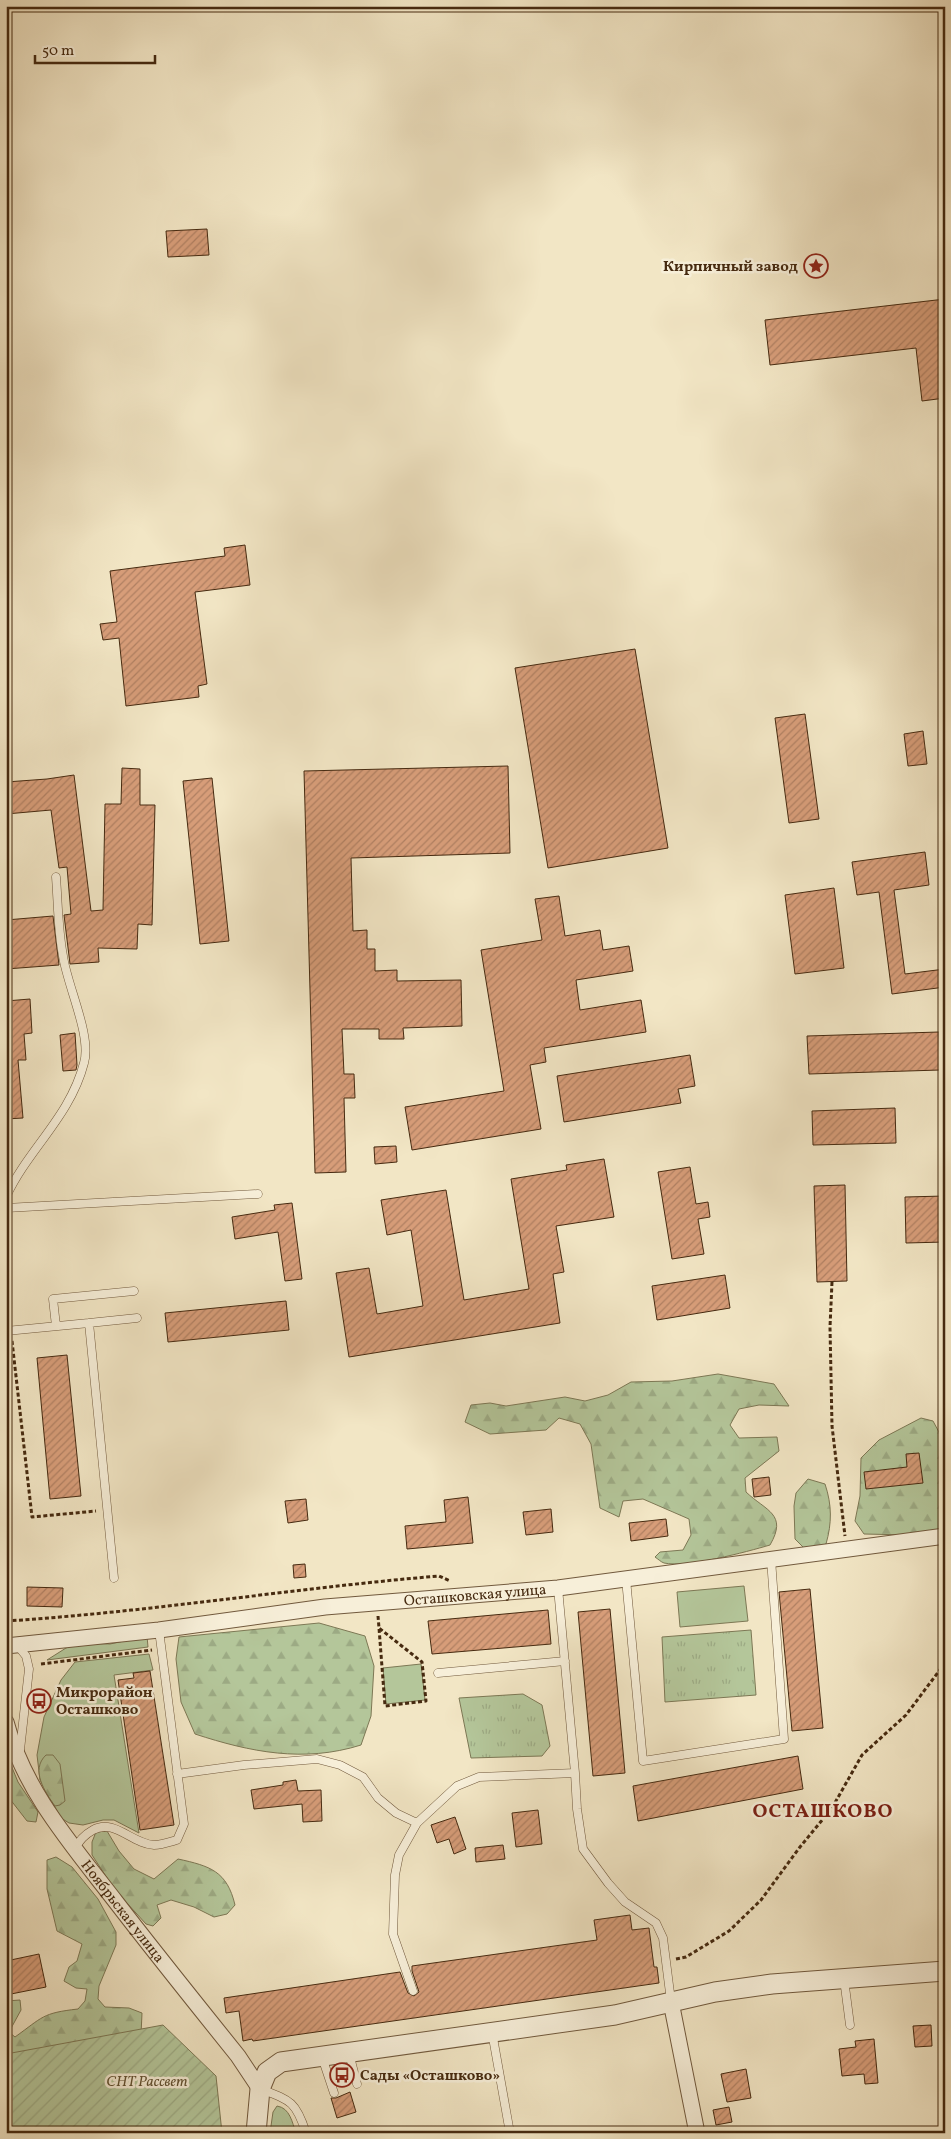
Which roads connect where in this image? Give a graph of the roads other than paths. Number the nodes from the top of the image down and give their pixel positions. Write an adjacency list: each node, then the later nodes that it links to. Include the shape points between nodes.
1 (56, 877): 3 (lane, via 63,958 84,1039 85,1062 61,1116 18,1174)
2 (258, 1194): 4 (lane)
3 (6, 1197)
4 (6, 1208)
5 (134, 1291): 8 (lane, via 53,1299)
6 (137, 1318): 7 (lane)
7 (89, 1323): 8 (lane); 12 (lane)
8 (56, 1326): 9 (lane)
9 (9, 1331)
10 (945, 1536): 11 (street, Осташковская улица)
11 (771, 1559): 13 (street, Осташковская улица); 13 (lane, via 784,1739 643,1761)
12 (114, 1578)
13 (626, 1579): 14 (street, Осташковская улица)
14 (558, 1588): 15 (street, Осташковская улица, via 324,1608); 17 (lane)
15 (158, 1630): 16 (street, Осташковская улица); 22 (lane)
16 (12, 1645): 20 (lane, via 26,1656 29,1669)
17 (565, 1661): 18 (lane); 21 (lane)
18 (438, 1673)
19 (6, 1722): 20 (street, Ноябрьская улица)
20 (20, 1762): 24 (street, Ноябрьская улица)
21 (575, 1773): 23 (lane, via 479,1777 457,1786); 28 (lane, via 583,1849 625,1902 656,1923 663,1938)
22 (177, 1774): 23 (lane, via 317,1759 340,1765 363,1777 378,1798 396,1813); 24 (lane, via 184,1824 177,1840 154,1845 139,1842 108,1826 99,1827 79,1840)
23 (417, 1823): 27 (lane, via 399,1855 393,1934)
24 (75, 1849): 34 (street, Ноябрьская улица, via 238,2056)
25 (945, 1971): 26 (street)
26 (844, 1979): 28 (street, via 762,1985); 29 (lane)
27 (413, 1991)
28 (671, 2002): 30 (street, via 615,2015); 39 (street)
29 (850, 2025)
30 (492, 2032): 31 (street); 38 (lane)
31 (349, 2053): 32 (street); 33 (lane)
32 (322, 2056): 34 (street, via 281,2062 267,2072); 35 (lane)
33 (357, 2084)
34 (260, 2089): 36 (street); 37 (lane, via 286,2098 300,2115)
35 (334, 2093)
36 (256, 2133)
37 (306, 2133)
38 (510, 2133)
39 (697, 2133)

